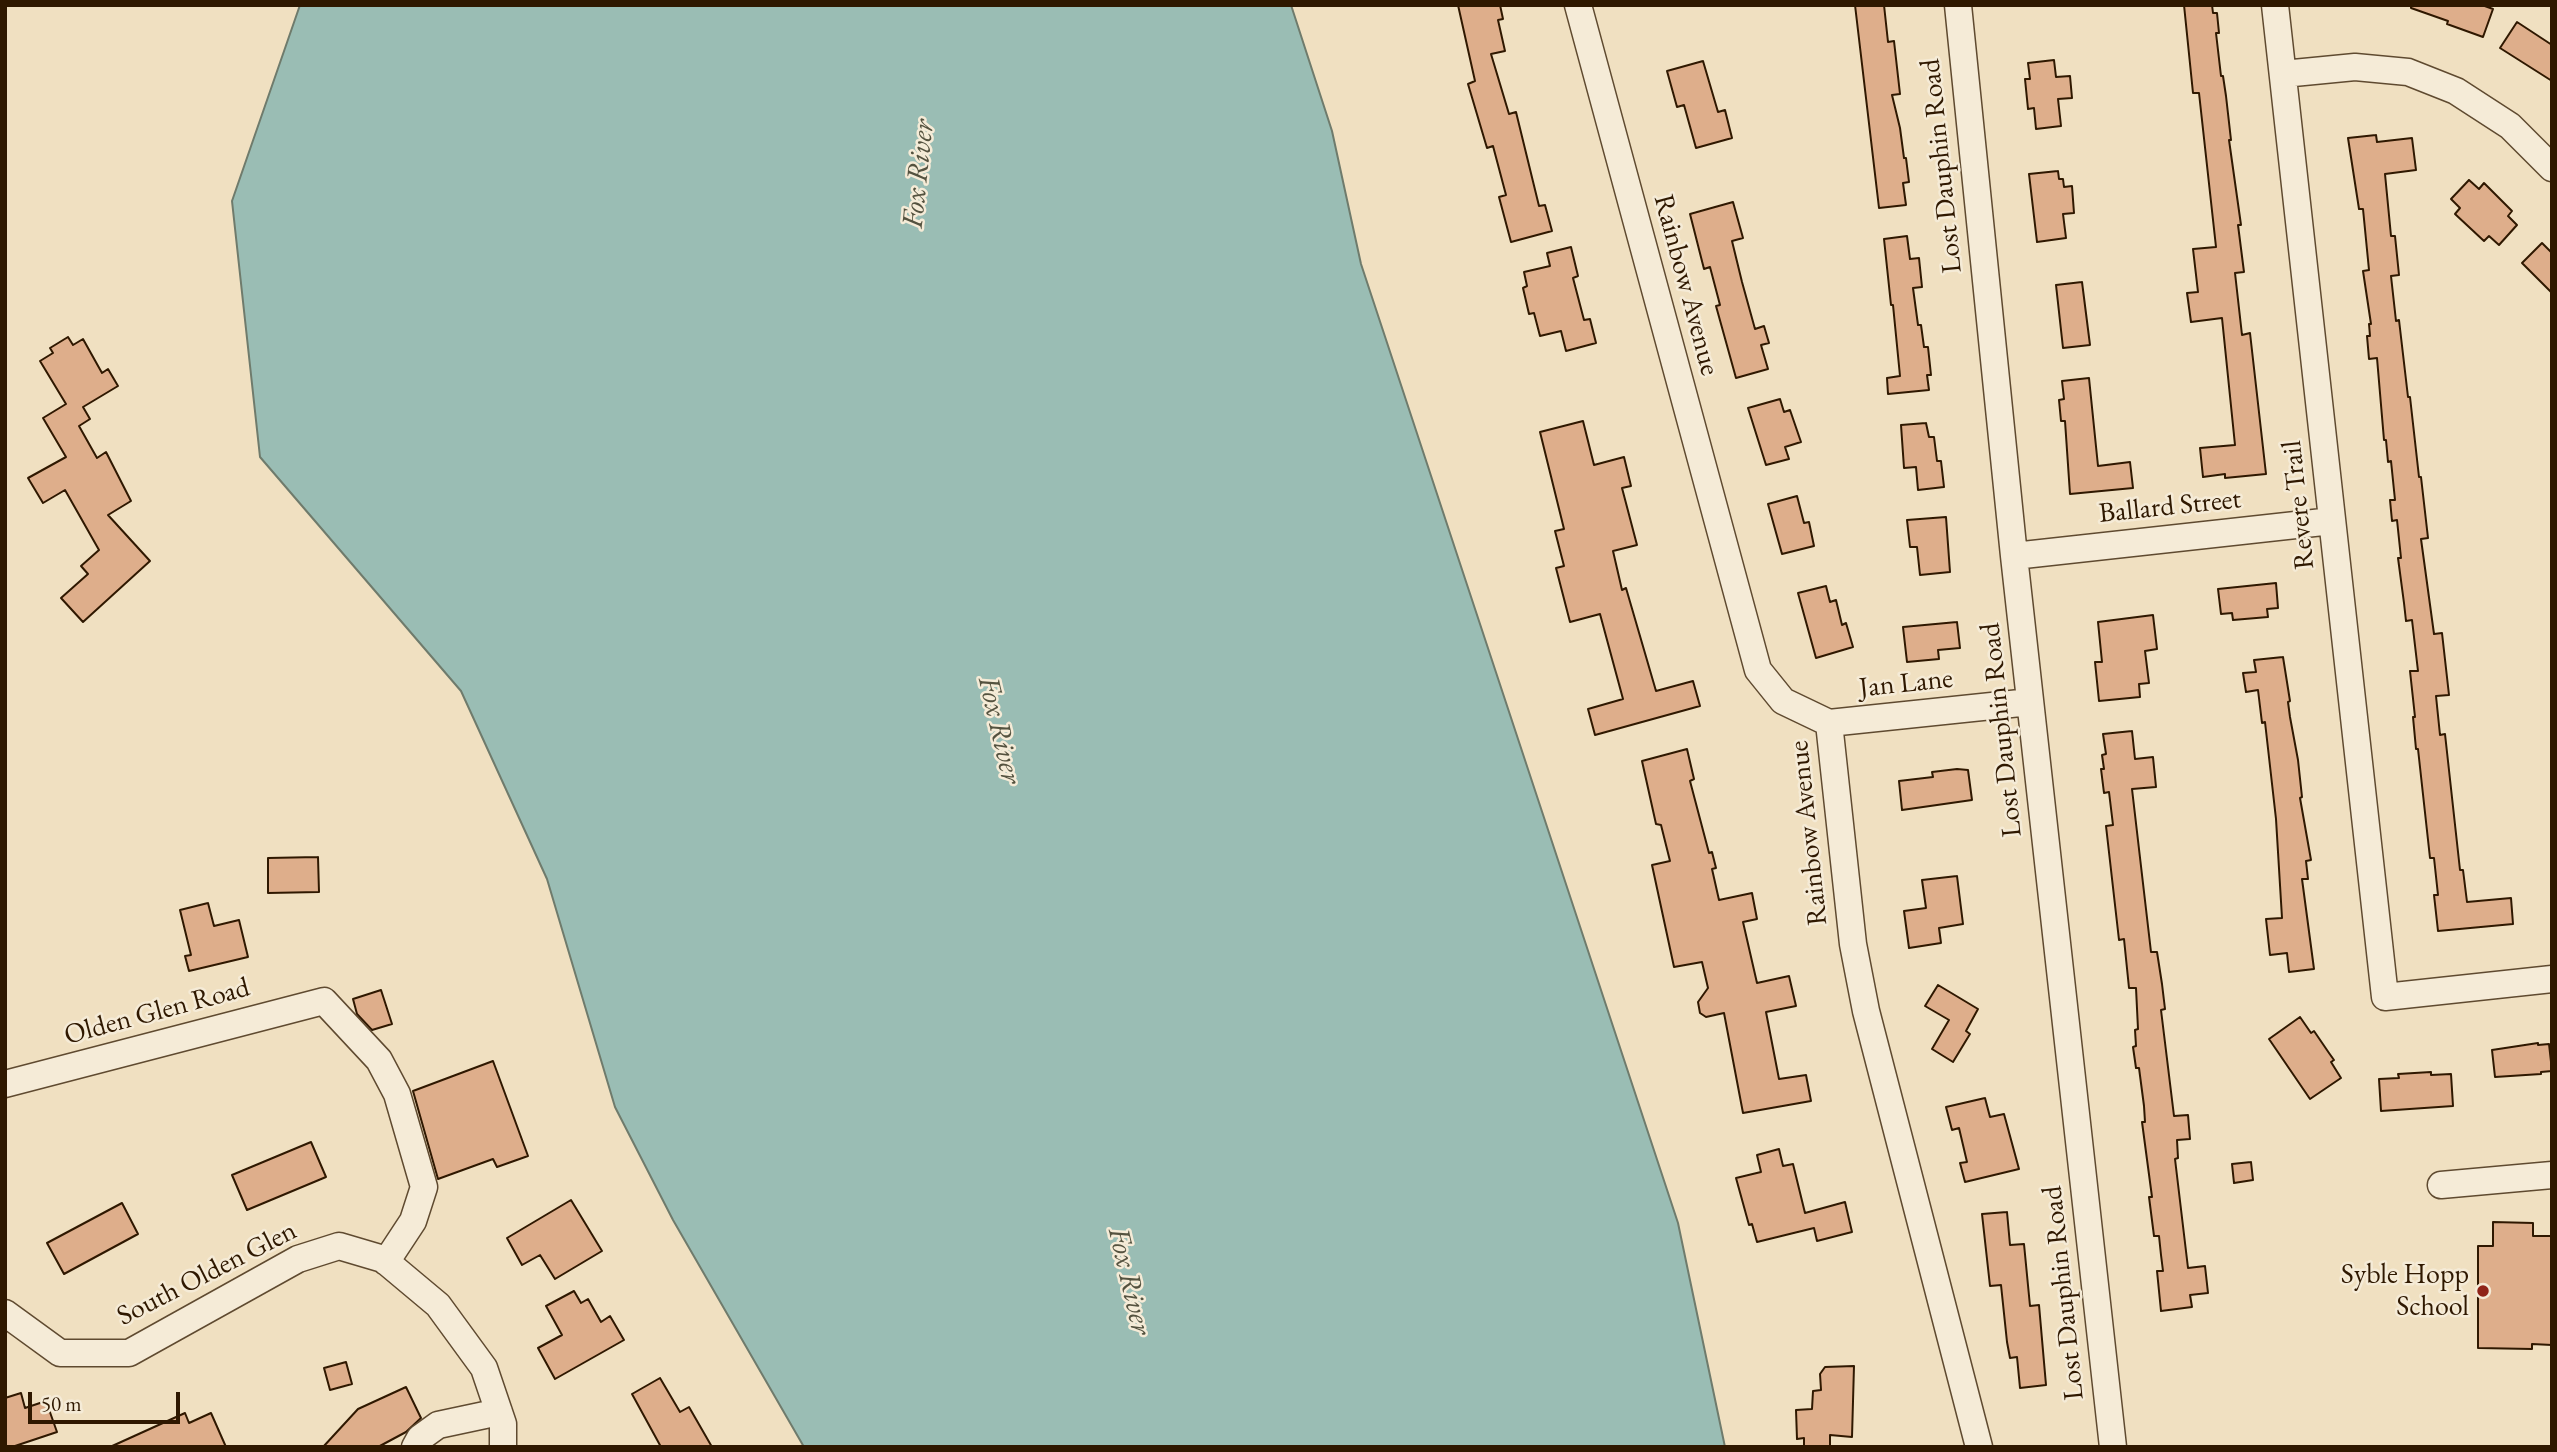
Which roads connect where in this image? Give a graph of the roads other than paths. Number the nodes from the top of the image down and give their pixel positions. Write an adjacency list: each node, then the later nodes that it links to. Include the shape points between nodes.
1 (1578, 5): 9 (street, Rainbow Avenue, via 1758,670 1783,701)
2 (1958, 5): 7 (street, Lost Dauphin Road)
3 (2275, 5): 4 (street, Revere Trail)
4 (2283, 74): 5 (street, via 2355,67 2408,72 2456,91 2500,119); 6 (street, Revere Trail)
5 (2552, 168)
6 (2332, 521): 7 (street, Ballard Street); 10 (street, Revere Trail, via 2385,997)
7 (2014, 556): 8 (street, Lost Dauphin Road)
8 (2031, 702): 9 (street, Jan Lane); 20 (street, Lost Dauphin Road)
9 (1829, 723): 19 (street, Rainbow Avenue, via 1853,944 1866,1011)
10 (2552, 979)
11 (5, 1084): 14 (street, Olden Glen Road, via 324,1001 379,1060 397,1094 424,1187 413,1221)
12 (2552, 1175): 13 (street)
13 (2441, 1185)
14 (386, 1262): 15 (street, South Olden Glen, via 339,1246 298,1259 129,1353 60,1353); 16 (street, South Olden Glen, via 438,1305 484,1368)
15 (5, 1313)
16 (499, 1412): 17 (street, via 439,1425); 18 (street, South Olden Glen)
17 (415, 1447)
18 (503, 1447)
19 (1979, 1447)
20 (2113, 1447)

